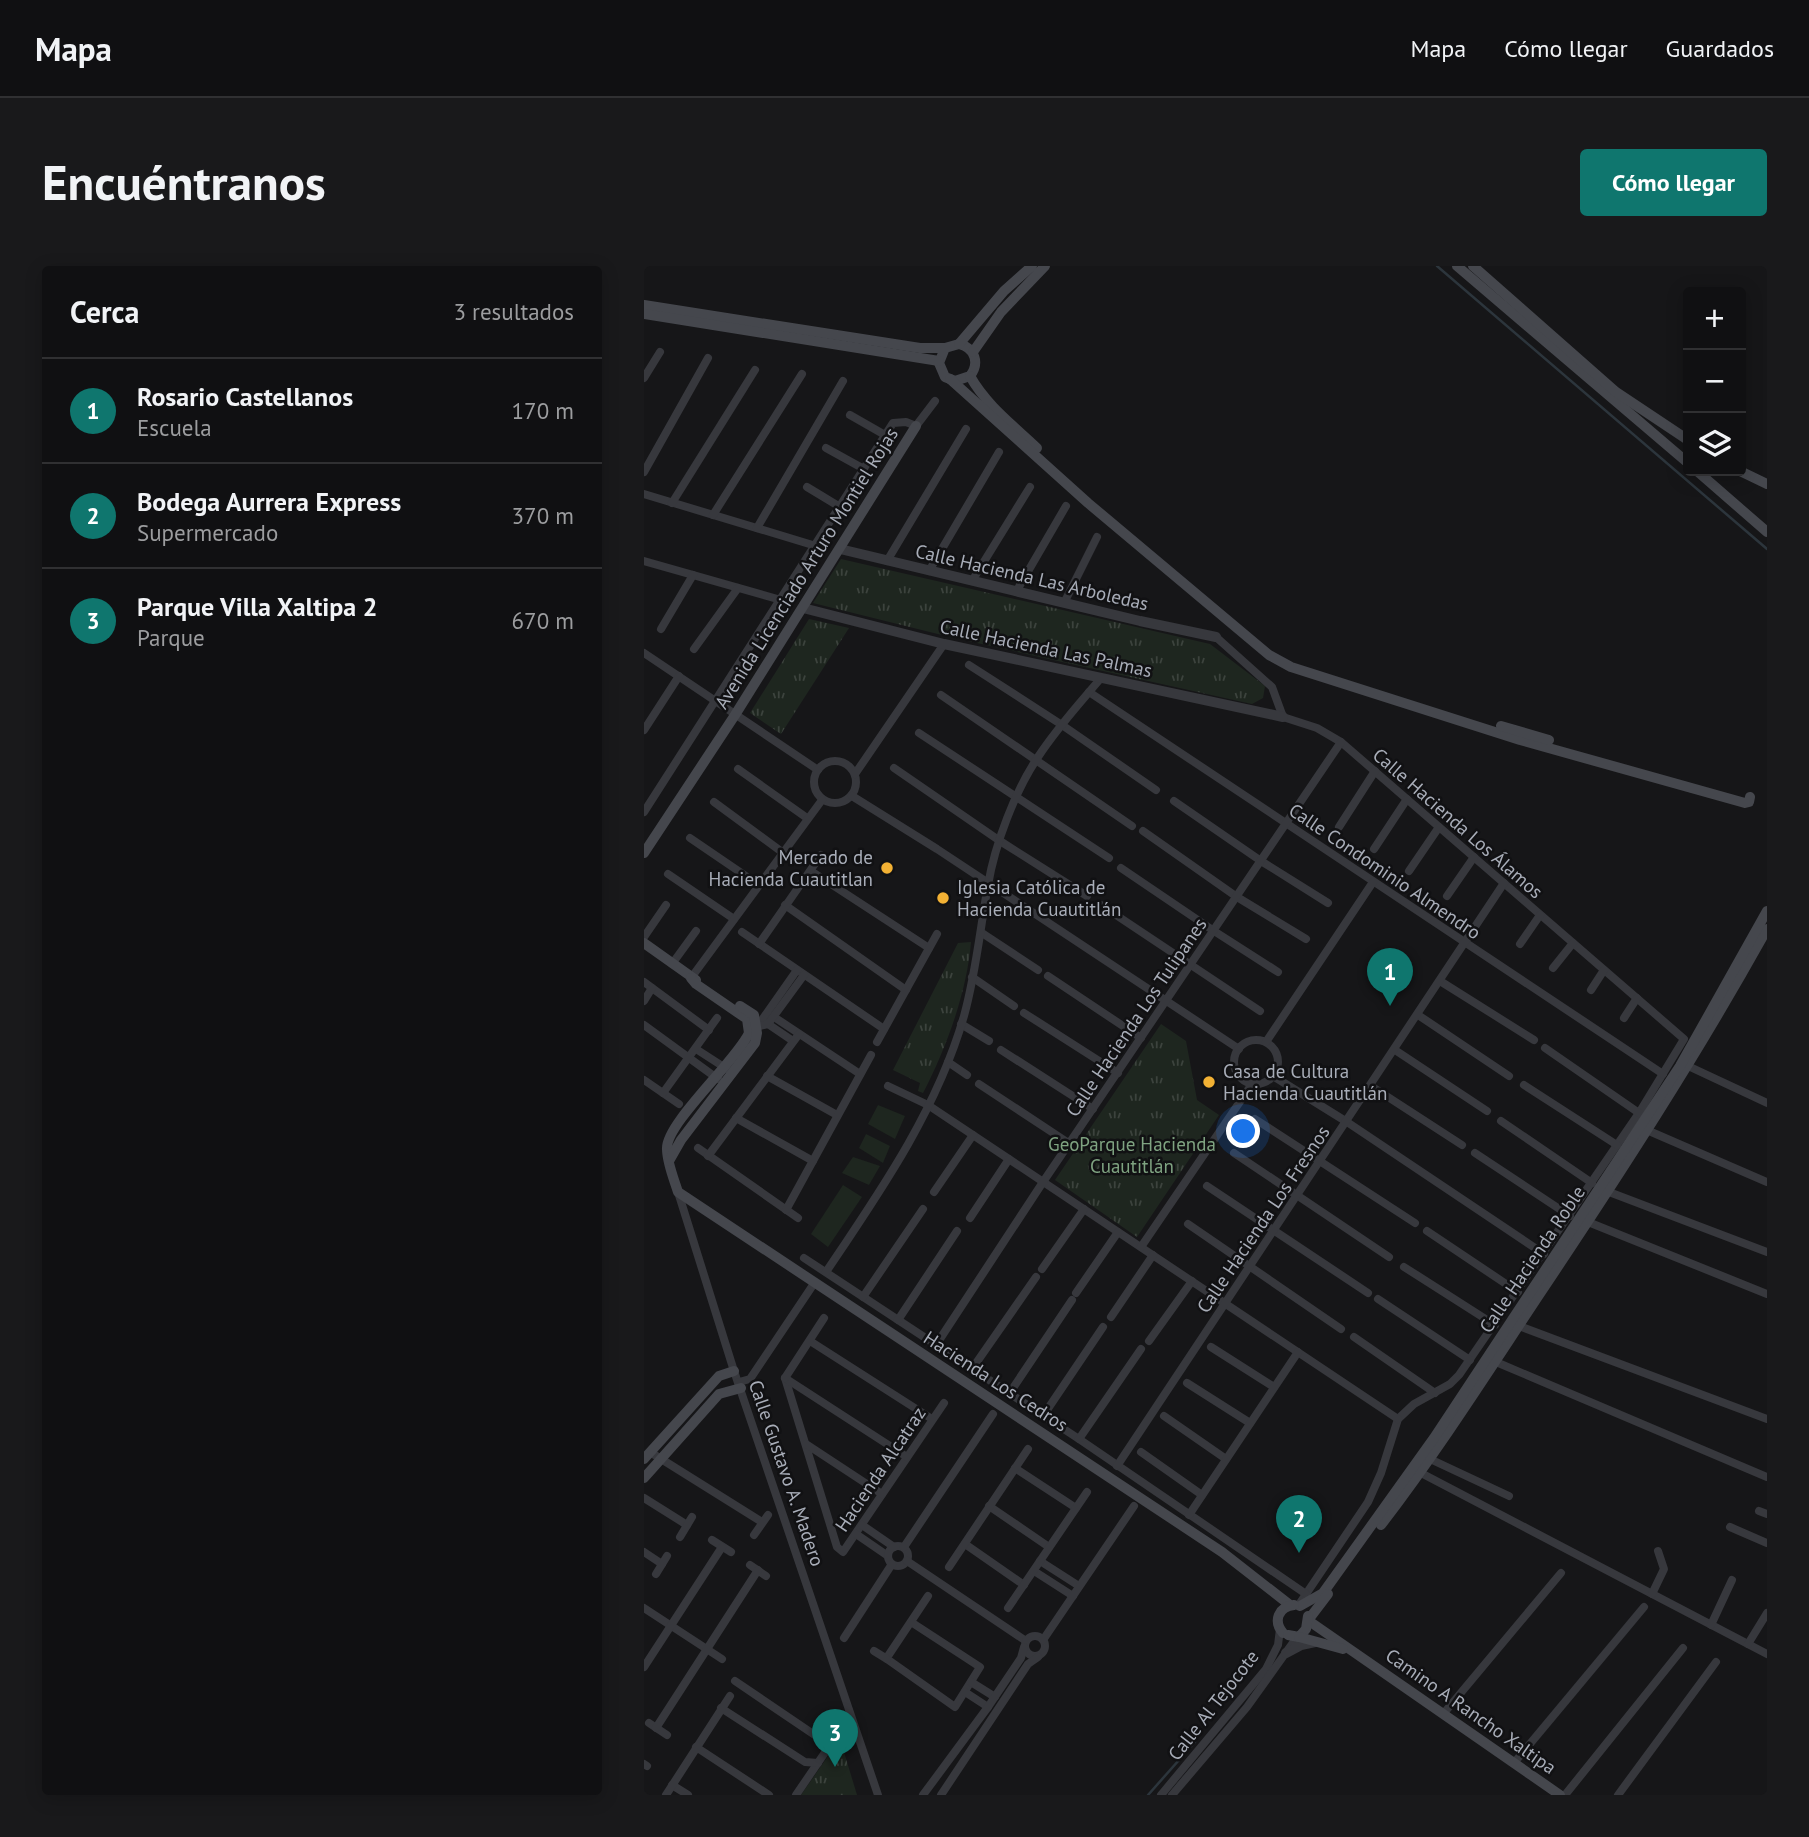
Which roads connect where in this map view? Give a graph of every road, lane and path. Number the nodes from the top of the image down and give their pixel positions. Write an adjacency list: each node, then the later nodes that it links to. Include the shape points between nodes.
1 (1032, 266): 7 (main road)
2 (1045, 266): 10 (main road)
3 (1457, 266): 27 (main road)
4 (1473, 266): 24 (main road, via 1616,393)
5 (644, 305): 8 (main road)
6 (644, 314): 12 (main road)
7 (959, 344): 8 (main road); 10 (main road)
8 (944, 348): 12 (main road)
9 (660, 352): 16 (street)
10 (973, 352): 15 (main road, via 975,367)
11 (708, 358): 29 (street)
12 (939, 361): 17 (main road, via 942,373)
13 (755, 370): 36 (street)
14 (802, 374): 39 (street)
15 (970, 376): 17 (main road); 17 (main road, via 992,405 1091,499 1271,651 1304,666 1676,780 1751,797 1740,803 1674,785 1291,667 1269,655 1088,503)
16 (644, 378)
17 (950, 379)
18 (843, 381): 40 (street)
19 (935, 401): 21 (street)
20 (850, 415): 23 (street)
21 (916, 426): 23 (street, Avenida Licenciado Arturo Montiel Rojas, via 899,421); 44 (main road, Avenida Licenciado Arturo Montiel Rojas)
22 (966, 429): 45 (street)
23 (886, 435): 28 (street, Avenida Licenciado Arturo Montiel Rojas)
24 (1683, 437)
25 (826, 448): 28 (street)
26 (999, 452): 47 (street)
27 (1683, 459)
28 (864, 469): 38 (street, Avenida Licenciado Arturo Montiel Rojas)
29 (644, 472)
30 (1746, 474): 32 (main road)
31 (1703, 476): 41 (main road)
32 (1767, 484)
33 (807, 487): 38 (street)
34 (1030, 487): 49 (street)
35 (644, 494): 36 (street)
36 (672, 503): 39 (street)
37 (1066, 506): 51 (street)
38 (840, 507): 43 (street, Avenida Licenciado Arturo Montiel Rojas)
39 (713, 515): 40 (street)
40 (757, 528): 43 (street)
41 (1766, 531)
42 (1097, 537): 53 (street)
43 (816, 546): 52 (street, Avenida Licenciado Arturo Montiel Rojas)
44 (840, 549): 45 (street, Calle Hacienda Las Arboledas); 54 (main road, Avenida Licenciado Arturo Montiel Rojas)
45 (887, 561): 47 (street, Calle Hacienda Las Arboledas)
46 (646, 565): 48 (street)
47 (929, 571): 49 (street, Calle Hacienda Las Arboledas)
48 (693, 575): 50 (street); 55 (street)
49 (972, 581): 51 (street, Calle Hacienda Las Arboledas)
50 (738, 588): 52 (street); 58 (street)
51 (1016, 592): 53 (street, Calle Hacienda Las Arboledas)
52 (781, 600): 65 (street, Avenida Licenciado Arturo Montiel Rojas)
53 (1064, 603): 56 (street, Calle Hacienda Las Arboledas)
54 (803, 608): 57 (street, Calle Hacienda Las Palmas); 66 (main road, Avenida Licenciado Arturo Montiel Rojas)
55 (661, 629)
56 (1216, 637): 67 (street, via 1272,687)
57 (944, 644): 62 (street, Calle Hacienda Las Palmas); 77 (street)
58 (694, 649)
59 (644, 653): 61 (street)
60 (969, 665): 68 (street)
61 (679, 676): 65 (street); 69 (street)
62 (1101, 678): 63 (street); 67 (street, Calle Hacienda Las Palmas)
63 (1089, 692): 68 (street); 87 (street, Calle Condominio Almendro)
64 (940, 695): 72 (street)
65 (716, 701): 66 (street); 85 (street, Avenida Licenciado Arturo Montiel Rojas)
66 (735, 715): 75 (street); 96 (main road, Avenida Licenciado Arturo Montiel Rojas)
67 (1283, 717): 71 (street, Calle Hacienda Los Álamos)
68 (1062, 725): 72 (street); 78 (street)
69 (644, 730)
70 (919, 733): 80 (street)
71 (1341, 742): 76 (street, Calle Hacienda Los Álamos); 87 (street, Calle Hacienda Los Tulipanes)
72 (1035, 760): 80 (street); 88 (street)
73 (894, 768): 93 (street)
74 (737, 769): 86 (street)
75 (818, 769): 77 (street, via 828,762 841,762); 82 (street, via 814,786)
76 (1375, 771): 81 (street, Calle Hacienda Los Álamos); 89 (street)
77 (855, 774): 79 (street)
78 (1156, 790)
79 (852, 796): 82 (street, via 841,803); 106 (street)
80 (1017, 798): 93 (street); 99 (street)
81 (1407, 799): 90 (street, Calle Hacienda Los Álamos); 94 (street)
82 (822, 800): 86 (street)
83 (1174, 801): 100 (street)
84 (714, 802): 95 (street)
85 (644, 812)
86 (807, 818): 95 (street)
87 (1286, 824): 100 (street, Calle Hacienda Los Tulipanes); 105 (street, Calle Condominio Almendro)
88 (1132, 826)
89 (1339, 827)
90 (1439, 827): 98 (street, Calle Hacienda Los Álamos); 103 (street)
91 (1143, 831): 111 (street)
92 (690, 838): 108 (street)
93 (1000, 841): 106 (street); 109 (street)
94 (1374, 849)
95 (782, 852): 108 (street)
96 (644, 853)
97 (821, 855): 102 (street)
98 (1474, 857): 107 (street, Calle Hacienda Los Álamos); 110 (street)
99 (1109, 858)
100 (1261, 861): 111 (street, Calle Hacienda Los Tulipanes); 112 (street)
101 (1121, 868): 121 (street)
102 (811, 871): 114 (street); 132 (street)
103 (1409, 871)
104 (668, 874): 118 (street)
105 (1373, 882): 130 (street, Calle Condominio Almendro); 169 (street)
106 (988, 883): 123 (street); 150 (street)
107 (1504, 883): 117 (street, Calle Hacienda Los Álamos); 130 (street, Calle Hacienda Los Fresnos)
108 (759, 885): 118 (street)
109 (1087, 896)
110 (1447, 896)
111 (1237, 897): 121 (street, Calle Hacienda Los Tulipanes); 126 (street)
112 (1328, 903)
113 (666, 905): 125 (street)
114 (785, 905): 129 (street); 146 (street)
115 (1101, 905): 134 (street)
116 (1767, 911): 346 (main road, Calle Hacienda Roble, via 1679,1066 1434,1438 1323,1593)
117 (1540, 915): 128 (street, Calle Hacienda Los Álamos); 131 (street)
118 (734, 919): 142 (street)
119 (1767, 929): 178 (main road, Calle Hacienda Roble)
120 (696, 931): 133 (street)
121 (1214, 931): 134 (street, Calle Hacienda Los Tulipanes); 139 (street)
122 (741, 932): 129 (street)
123 (982, 933): 136 (street); 141 (street)
124 (937, 934): 132 (street)
125 (644, 937)
126 (1306, 939)
127 (644, 943): 133 (main road)
128 (1573, 943): 135 (street); 137 (street, Calle Hacienda Los Álamos)
129 (759, 944): 138 (street)
130 (1465, 944): 144 (street, Calle Hacienda Los Fresnos); 182 (street, Calle Condominio Almendro)
131 (1520, 944)
132 (929, 948): 146 (street)
133 (672, 964): 142 (main road)
134 (1191, 965): 150 (street, Calle Hacienda Los Tulipanes); 153 (street)
135 (1553, 968)
136 (1038, 970)
137 (1604, 970): 147 (street); 148 (street, Calle Hacienda Los Álamos)
138 (800, 972): 151 (street); 161 (street)
139 (1279, 972)
140 (1048, 976): 164 (street)
141 (972, 977): 152 (street); 159 (street)
142 (691, 978): 158 (main road, via 747,1019)
143 (644, 982): 145 (street)
144 (1440, 982): 155 (street, Calle Hacienda Los Fresnos); 166 (street)
145 (652, 988): 149 (street); 162 (street)
146 (906, 990): 161 (street)
147 (1591, 990)
148 (1637, 998): 157 (street); 165 (street, Calle Hacienda Los Álamos)
149 (644, 1001)
150 (1167, 1001): 164 (street, Calle Hacienda Los Tulipanes); 172 (street)
151 (778, 1004): 158 (street); 158 (street)
152 (1014, 1006)
153 (1260, 1011)
154 (1024, 1013): 180 (street)
155 (1418, 1015): 174 (street, Calle Hacienda Los Fresnos); 186 (street)
156 (717, 1018): 162 (street)
157 (1624, 1018)
158 (762, 1024): 163 (street); 179 (main road, via 746,1039)
159 (961, 1024): 167 (street); 177 (street)
160 (644, 1025): 176 (street)
161 (884, 1029): 168 (street)
162 (709, 1030): 171 (street)
163 (796, 1037): 181 (street); 184 (street)
164 (1142, 1038): 180 (street, Calle Hacienda Los Tulipanes)
165 (1684, 1039): 182 (street, Calle Hacienda Roble)
166 (1534, 1040)
167 (989, 1041)
168 (877, 1042)
169 (1266, 1042): 172 (street, via 1247,1042); 185 (street, via 1277,1054)
170 (1545, 1048): 200 (street)
171 (696, 1049): 176 (street); 179 (street)
172 (1239, 1049): 190 (street, via 1235,1065)
173 (1002, 1050): 198 (street)
174 (1395, 1050): 193 (street, Calle Hacienda Los Fresnos); 199 (street)
175 (871, 1055): 181 (street)
176 (689, 1059): 188 (street); 194 (street)
177 (948, 1062): 183 (street); 197 (street)
178 (1688, 1066): 195 (street); 206 (main road, Calle Hacienda Roble)
179 (728, 1069): 188 (main road)
180 (1118, 1073): 198 (street, Calle Hacienda Los Tulipanes)
181 (860, 1074): 201 (street)
182 (1663, 1074): 200 (street, Calle Hacienda Roble)
183 (967, 1075)
184 (767, 1076): 201 (street); 202 (street)
185 (1273, 1076): 190 (street); 205 (street)
186 (1509, 1076)
187 (644, 1080): 194 (street)
188 (720, 1080): 222 (main road, Calle Gustavo A. Madero, via 668,1140)
189 (979, 1084): 208 (street)
190 (1252, 1084): 239 (street)
191 (1524, 1084): 210 (street)
192 (888, 1086): 197 (street)
193 (1371, 1086): 205 (street, Calle Hacienda Los Fresnos); 209 (street)
194 (663, 1093): 196 (street)
195 (1767, 1102)
196 (679, 1104)
197 (928, 1105): 207 (street); 248 (street, via 881,1192)
198 (1093, 1109): 208 (street, Calle Hacienda Los Tulipanes)
199 (1487, 1111)
200 (1639, 1113): 210 (street, Calle Hacienda Roble)
201 (837, 1115): 216 (street)
202 (736, 1118): 214 (street); 216 (street)
203 (1255, 1119): 217 (street)
204 (1501, 1121): 220 (street)
205 (1347, 1122): 217 (street, Calle Hacienda Los Fresnos); 241 (street)
206 (1648, 1131): 219 (street); 224 (main road, Calle Hacienda Roble)
207 (973, 1135): 215 (street); 223 (street)
208 (1070, 1144): 218 (street, Calle Hacienda Los Tulipanes)
209 (1462, 1145)
210 (1617, 1145): 220 (street, Calle Hacienda Roble)
211 (698, 1149): 214 (street)
212 (1234, 1153): 225 (street)
213 (1475, 1153): 229 (street)
214 (708, 1156): 228 (street)
215 (1009, 1159): 218 (street); 231 (street)
216 (813, 1161): 228 (street)
217 (1320, 1162): 225 (street, Calle Hacienda Los Fresnos); 233 (street)
218 (1043, 1182): 227 (street); 268 (street, Calle Hacienda Los Tulipanes)
219 (1767, 1182)
220 (1592, 1183): 229 (street, Calle Hacienda Roble)
221 (1207, 1186): 235 (street)
222 (678, 1192): 251 (main road, Hacienda Los Cedros); 276 (street, Calle Gustavo A. Madero)
223 (934, 1192)
224 (1609, 1192): 232 (main road, Calle Hacienda Roble); 240 (street)
225 (1297, 1196): 235 (street, Calle Hacienda Los Fresnos); 243 (street)
226 (923, 1209): 255 (street)
227 (1083, 1209): 238 (street); 247 (street)
228 (786, 1210): 230 (street)
229 (1570, 1216): 241 (street, Calle Hacienda Roble)
230 (798, 1218)
231 (970, 1218)
232 (1588, 1222): 254 (street); 262 (main road, Calle Hacienda Roble)
233 (1415, 1223)
234 (1188, 1224): 245 (street)
235 (1275, 1230): 245 (street, Calle Hacienda Los Fresnos); 253 (street)
236 (957, 1231): 260 (street)
237 (1427, 1231): 252 (street)
238 (1118, 1232): 239 (street); 280 (street)
239 (1141, 1247): 242 (street)
240 (1767, 1252)
241 (1544, 1254): 252 (street, Calle Hacienda Roble)
242 (1153, 1255): 250 (street); 258 (street)
243 (1389, 1257)
244 (804, 1258): 248 (street)
245 (1251, 1266): 257 (street, Calle Hacienda Los Fresnos); 264 (street)
246 (1404, 1267): 261 (street)
247 (1042, 1269)
248 (825, 1272): 255 (street)
249 (1036, 1277): 274 (street)
250 (1192, 1281): 257 (street); 267 (street)
251 (815, 1282): 276 (street, via 750,1379); 346 (main road, Hacienda Los Cedros)
252 (1518, 1292): 261 (street, Calle Hacienda Roble)
253 (1368, 1293)
254 (1767, 1294)
255 (863, 1297): 260 (street)
256 (1378, 1299): 272 (street)
257 (1226, 1304): 271 (street); 298 (street, Calle Hacienda Los Fresnos)
258 (1111, 1317)
259 (824, 1318): 266 (street)
260 (898, 1320): 268 (street)
261 (1495, 1325): 272 (street, Calle Hacienda Roble)
262 (1519, 1326): 273 (main road, Calle Hacienda Roble); 287 (street)
263 (1103, 1327): 283 (street)
264 (1341, 1329)
265 (1354, 1337): 279 (street)
266 (810, 1341): 275 (street); 285 (street)
267 (1149, 1341)
268 (936, 1345): 274 (street)
269 (1211, 1347): 278 (street)
270 (1141, 1349): 289 (street)
271 (1298, 1352): 278 (street); 286 (street)
272 (1470, 1360): 279 (street, Calle Hacienda Roble, via 1459,1376)
273 (1496, 1362): 297 (main road, Calle Hacienda Roble); 302 (street)
274 (972, 1369): 280 (street)
275 (785, 1378): 290 (street); 294 (street)
276 (738, 1380): 293 (main road, via 719,1376); 296 (main road, via 719,1394); 390 (street, Calle Gustavo A. Madero)
277 (1187, 1382): 288 (street)
278 (1274, 1387): 288 (street)
279 (1435, 1393): 286 (street, Calle Hacienda Roble)
280 (1009, 1394): 283 (street)
281 (944, 1403): 285 (street, Hacienda Alcatraz)
282 (993, 1414): 324 (street)
283 (1043, 1416): 289 (street)
284 (1164, 1416): 295 (street)
285 (932, 1419): 294 (street, Hacienda Alcatraz)
286 (1398, 1419): 342 (street, via 1368,1503)
287 (1767, 1419)
288 (1251, 1423): 295 (street)
289 (1079, 1439): 298 (street)
290 (806, 1444): 304 (street); 316 (street, Hacienda Alcatraz, via 837,1547 843,1552)
291 (1028, 1449): 299 (street)
292 (1141, 1452): 305 (street)
293 (647, 1456): 296 (street)
294 (907, 1457): 304 (street, Hacienda Alcatraz)
295 (1226, 1459): 305 (street)
296 (661, 1460): 301 (main road); 313 (street)
297 (1430, 1460): 300 (main road, Calle Hacienda Roble); 306 (street)
298 (1117, 1466): 312 (street)
299 (1015, 1468): 308 (street); 310 (street)
300 (1420, 1474): 343 (street); 351 (main road, Calle Hacienda Roble)
301 (644, 1478)
302 (1767, 1478)
303 (1087, 1492): 310 (street)
304 (882, 1494): 314 (street, Hacienda Alcatraz)
305 (1202, 1495): 312 (street)
306 (1509, 1496)
307 (644, 1499): 318 (street, via 689,1521)
308 (989, 1506): 321 (street); 325 (street)
309 (1134, 1506): 341 (street)
310 (1076, 1508): 325 (street)
311 (768, 1514): 313 (street)
312 (1189, 1515): 342 (street)
313 (762, 1522): 317 (street)
314 (862, 1525): 316 (street, Hacienda Alcatraz); 323 (street)
315 (1730, 1527): 320 (street)
316 (856, 1534): 330 (street)
317 (754, 1535)
318 (680, 1537)
319 (712, 1540): 322 (street)
320 (1767, 1543)
321 (965, 1544): 335 (street); 340 (street)
322 (722, 1547): 328 (street); 354 (street)
323 (894, 1547): 324 (street); 330 (street)
324 (904, 1547): 332 (street)
325 (1049, 1547): 331 (street)
326 (1658, 1551): 343 (street, via 1664,1569)
327 (644, 1552): 333 (street)
328 (731, 1552)
329 (667, 1556): 333 (street)
330 (890, 1560): 332 (street, via 900,1566); 356 (street)
331 (1040, 1561): 336 (street); 341 (street)
332 (907, 1562): 359 (street)
333 (662, 1564): 338 (street)
334 (750, 1565): 362 (street, via 762,1573)
335 (949, 1567)
336 (1034, 1571): 340 (street); 345 (street)
337 (1561, 1573): 379 (street)
338 (656, 1574)
339 (1732, 1580): 353 (street)
340 (1024, 1585): 349 (street)
341 (1079, 1586): 345 (street)
342 (1306, 1594): 346 (street)
343 (1652, 1594): 353 (street)
344 (929, 1597): 352 (street)
345 (1073, 1597): 357 (street)
346 (1296, 1606): 351 (main road, Hacienda Los Cedros); 355 (main road, via 1278,1615)
347 (1644, 1607): 383 (street)
348 (644, 1608): 354 (street)
349 (1008, 1608)
350 (1767, 1613): 360 (street)
351 (1309, 1620): 355 (main road, Calle Hacienda Roble, via 1306,1629); 366 (main road, Camino A Rancho Xaltipa)
352 (911, 1622): 369 (street); 373 (street, via 980,1667)
353 (1711, 1625): 360 (street)
354 (671, 1626): 362 (street); 371 (street)
355 (1289, 1634): 358 (main road, Camino A Rancho Xaltipa); 364 (street, Calle Al Tejocote); 392 (street, Calle Al Tejocote, via 1266,1669)
356 (844, 1638)
357 (1043, 1640): 359 (street, via 1035,1636); 367 (street, via 1045,1649)
358 (1324, 1642): 364 (street, via 1301,1645); 366 (main road, Camino A Rancho Xaltipa)
359 (1025, 1644): 367 (street, via 1029,1655); 376 (street)
360 (1748, 1644): 365 (street)
361 (1683, 1648): 394 (street)
362 (707, 1649): 368 (street); 380 (street, via 653,1725)
363 (874, 1651): 369 (street)
364 (1286, 1653): 393 (street, Calle Al Tejocote)
365 (1767, 1654)
366 (1362, 1656): 379 (main road, Camino A Rancho Xaltipa)
367 (1038, 1657): 391 (street, via 1028,1664)
368 (722, 1659)
369 (888, 1659): 374 (street, via 955,1705)
370 (1716, 1662): 395 (street)
371 (644, 1667)
372 (735, 1681): 382 (street, via 825,1742 826,1751)
373 (971, 1682): 374 (street); 376 (street)
374 (965, 1692): 377 (street)
375 (730, 1696): 378 (street)
376 (995, 1697): 377 (street)
377 (988, 1707): 385 (street)
378 (721, 1708): 381 (street); 382 (street, via 805,1762)
379 (1444, 1713): 383 (main road, Camino A Rancho Xaltipa)
380 (667, 1735)
381 (696, 1747): 384 (street); 388 (street)
382 (818, 1763): 389 (street)
383 (1514, 1763): 394 (main road, Camino A Rancho Xaltipa)
384 (672, 1785): 386 (street); 387 (street)
385 (925, 1794)
386 (666, 1795)
387 (688, 1795)
388 (769, 1795)
389 (796, 1795)
390 (878, 1795)
391 (941, 1795)
392 (1161, 1795)
393 (1172, 1795)
394 (1563, 1795)
395 (1618, 1795)

